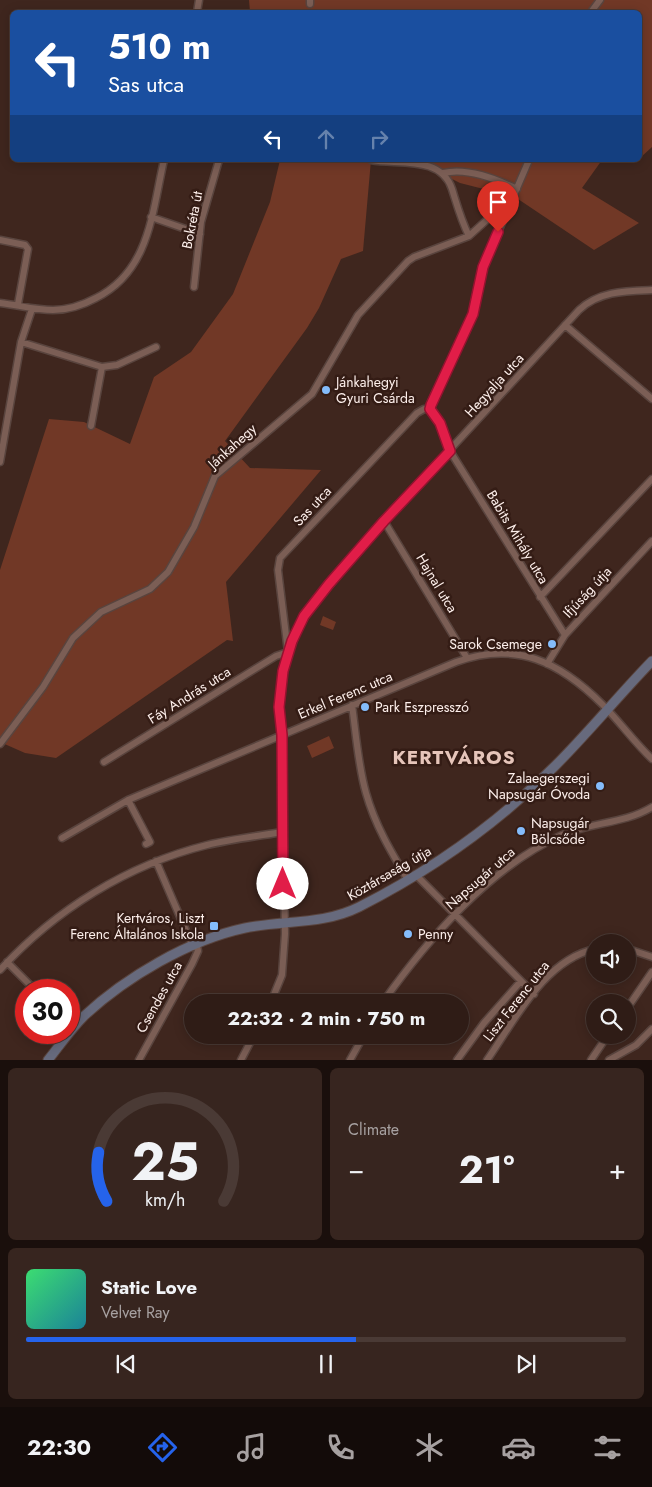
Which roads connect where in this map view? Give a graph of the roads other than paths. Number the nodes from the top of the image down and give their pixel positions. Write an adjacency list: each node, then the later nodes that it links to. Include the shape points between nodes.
1 (164, 162): 8 (street)
2 (218, 162): 9 (street, Bokréta út)
3 (393, 162): 5 (street, via 425,165)
4 (528, 162): 6 (street)
5 (443, 173): 6 (street, via 471,173); 10 (street, via 452,187)
6 (517, 189): 7 (street)
7 (509, 203): 10 (street, Jánkahegy); 22 (street, via 483,267 473,314)
8 (151, 217): 9 (street); 16 (street, via 139,257 117,285 75,306)
9 (200, 234): 12 (street, Bokréta út)
10 (469, 236): 38 (street, Jánkahegy, via 414,257 358,315 312,394 215,476 194,527 168,572 150,589 95,616 73,638 43,687)
11 (0, 240): 15 (street, via 28,249)
12 (194, 287)
13 (652, 290): 17 (street, Hegyalja utca, via 598,297 583,306)
14 (0, 303): 15 (street)
15 (18, 304): 16 (street)
16 (32, 309): 18 (street)
17 (564, 325): 21 (street); 24 (street, Hegyalja utca)
18 (21, 342): 20 (street); 25 (street)
19 (156, 347): 20 (street, via 117,365)
20 (102, 367): 23 (street)
21 (652, 399)
22 (430, 409): 24 (street, via 440,423); 31 (street, Sas utca, via 417,413 280,558 278,570)
23 (91, 426)
24 (450, 451): 27 (street, Hegyalja utca); 29 (street, Babits Mihály utca)
25 (0, 462)
26 (652, 479): 29 (street)
27 (384, 521): 31 (street, Hegyalja utca, via 310,608); 32 (street, Hajnal utca)
28 (652, 541): 30 (street, Ifjúság útja)
29 (540, 597): 30 (street, Babits Mihály utca)
30 (565, 635): 34 (street, Ifjúság útja)
31 (288, 652): 37 (street, Hegyalja utca, via 279,707); 40 (street, Fáy András utca, via 276,656)
32 (467, 658): 34 (street, Erkel Ferenc utca, via 506,652); 35 (street, Erkel Ferenc utca)
33 (652, 661): 36 (street, Köztársaság útja)
34 (547, 664): 36 (street, Erkel Ferenc utca, via 575,680)
35 (352, 705): 37 (street, Erkel Ferenc utca); 47 (street, via 367,797 386,844)
36 (608, 710): 39 (street, Erkel Ferenc utca); 47 (street, Köztársaság útja, via 529,791 468,840)
37 (282, 735): 41 (street, Erkel Ferenc utca); 43 (street, Hegyalja utca)
38 (0, 744)
39 (651, 756)
40 (104, 762)
41 (128, 800): 44 (street, Erkel Ferenc utca); 45 (street, via 150,842)
42 (652, 807): 48 (street, Napsugár utca, via 635,817 555,837 501,874)
43 (283, 832): 46 (street, via 225,841); 49 (street, Hegyalja utca)
44 (62, 838)
45 (146, 844)
46 (156, 861): 50 (street); 54 (street, via 70,908 32,937)
47 (412, 878): 48 (street); 49 (street, Köztársaság útja, via 341,915)
48 (455, 916): 58 (street); 60 (street, Napsugár utca)
49 (284, 923): 50 (street, Köztársaság útja, via 244,928); 59 (street, Hegyalja utca, via 282,975)
50 (195, 946): 63 (street, Köztársaság útja, via 129,980); 70 (street, Csendes utca, via 198,951 192,964)
51 (586, 952): 61 (street, Liszt Ferenc utca, via 562,963)
52 (636, 952): 53 (street)
53 (652, 957)
54 (7, 962): 55 (street); 57 (street)
55 (0, 970)
56 (652, 972): 62 (street)
57 (24, 979)
58 (521, 981): 61 (street); 73 (street, Liszt Ferenc utca, via 488,1017)
59 (274, 994)
60 (390, 994)
61 (534, 994): 74 (street, Liszt Ferenc utca)
62 (636, 995)
63 (80, 1019)
64 (652, 1029): 76 (street, via 636,1045)
65 (59, 1044): 69 (street, Köztársaság útja)
66 (249, 1044): 71 (street)
67 (359, 1044): 72 (street)
68 (602, 1044): 75 (street)
69 (48, 1060)
70 (139, 1060)
71 (241, 1060)
72 (350, 1060)
73 (457, 1060)
74 (487, 1060)
75 (591, 1060)
76 (609, 1060)

